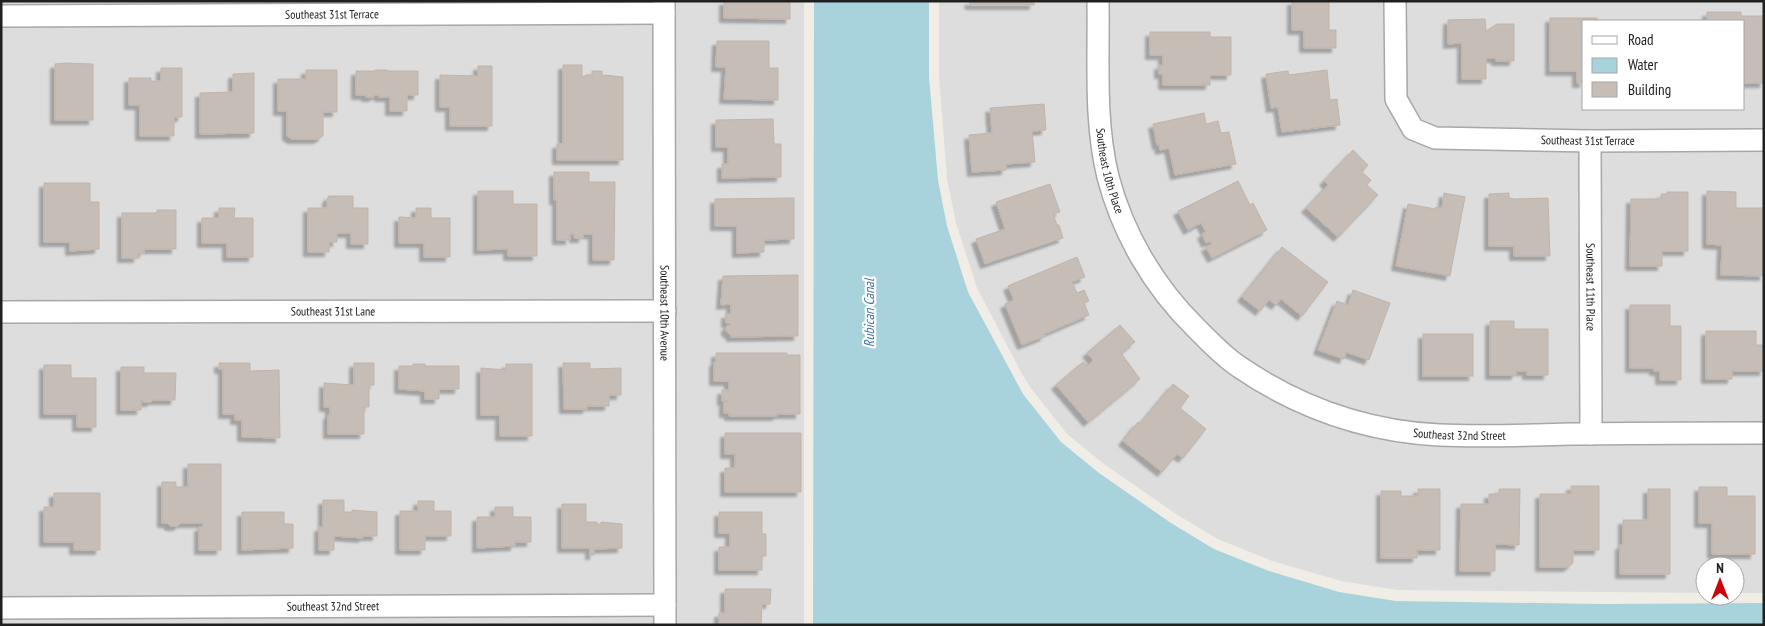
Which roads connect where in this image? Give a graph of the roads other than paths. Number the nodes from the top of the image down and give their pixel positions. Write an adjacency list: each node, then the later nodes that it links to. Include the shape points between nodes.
1 (1098, 1): 9 (street, Southeast 10th Place, via 1099,117 1108,177 1139,255)
2 (1395, 1): 6 (street, Southeast 31st Terrace, via 1396,99 1413,129 1435,138)
3 (664, 7): 4 (street, Southeast 31st Terrace); 7 (street, Southeast 10th Avenue)
4 (1, 16)
5 (1764, 140): 6 (street, Southeast 31st Terrace)
6 (1590, 141): 11 (street, Southeast 11th Place)
7 (665, 311): 8 (street, Southeast 31st Lane); 13 (street, Southeast 10th Avenue)
8 (1, 312)
9 (1188, 320): 11 (street, Southeast 32nd Street, via 1237,366 1288,396 1342,418 1437,435)
10 (1764, 433): 11 (street, Southeast 32nd Street)
11 (1591, 434)
12 (1, 608): 13 (street, Southeast 32nd Street)
13 (665, 615)

